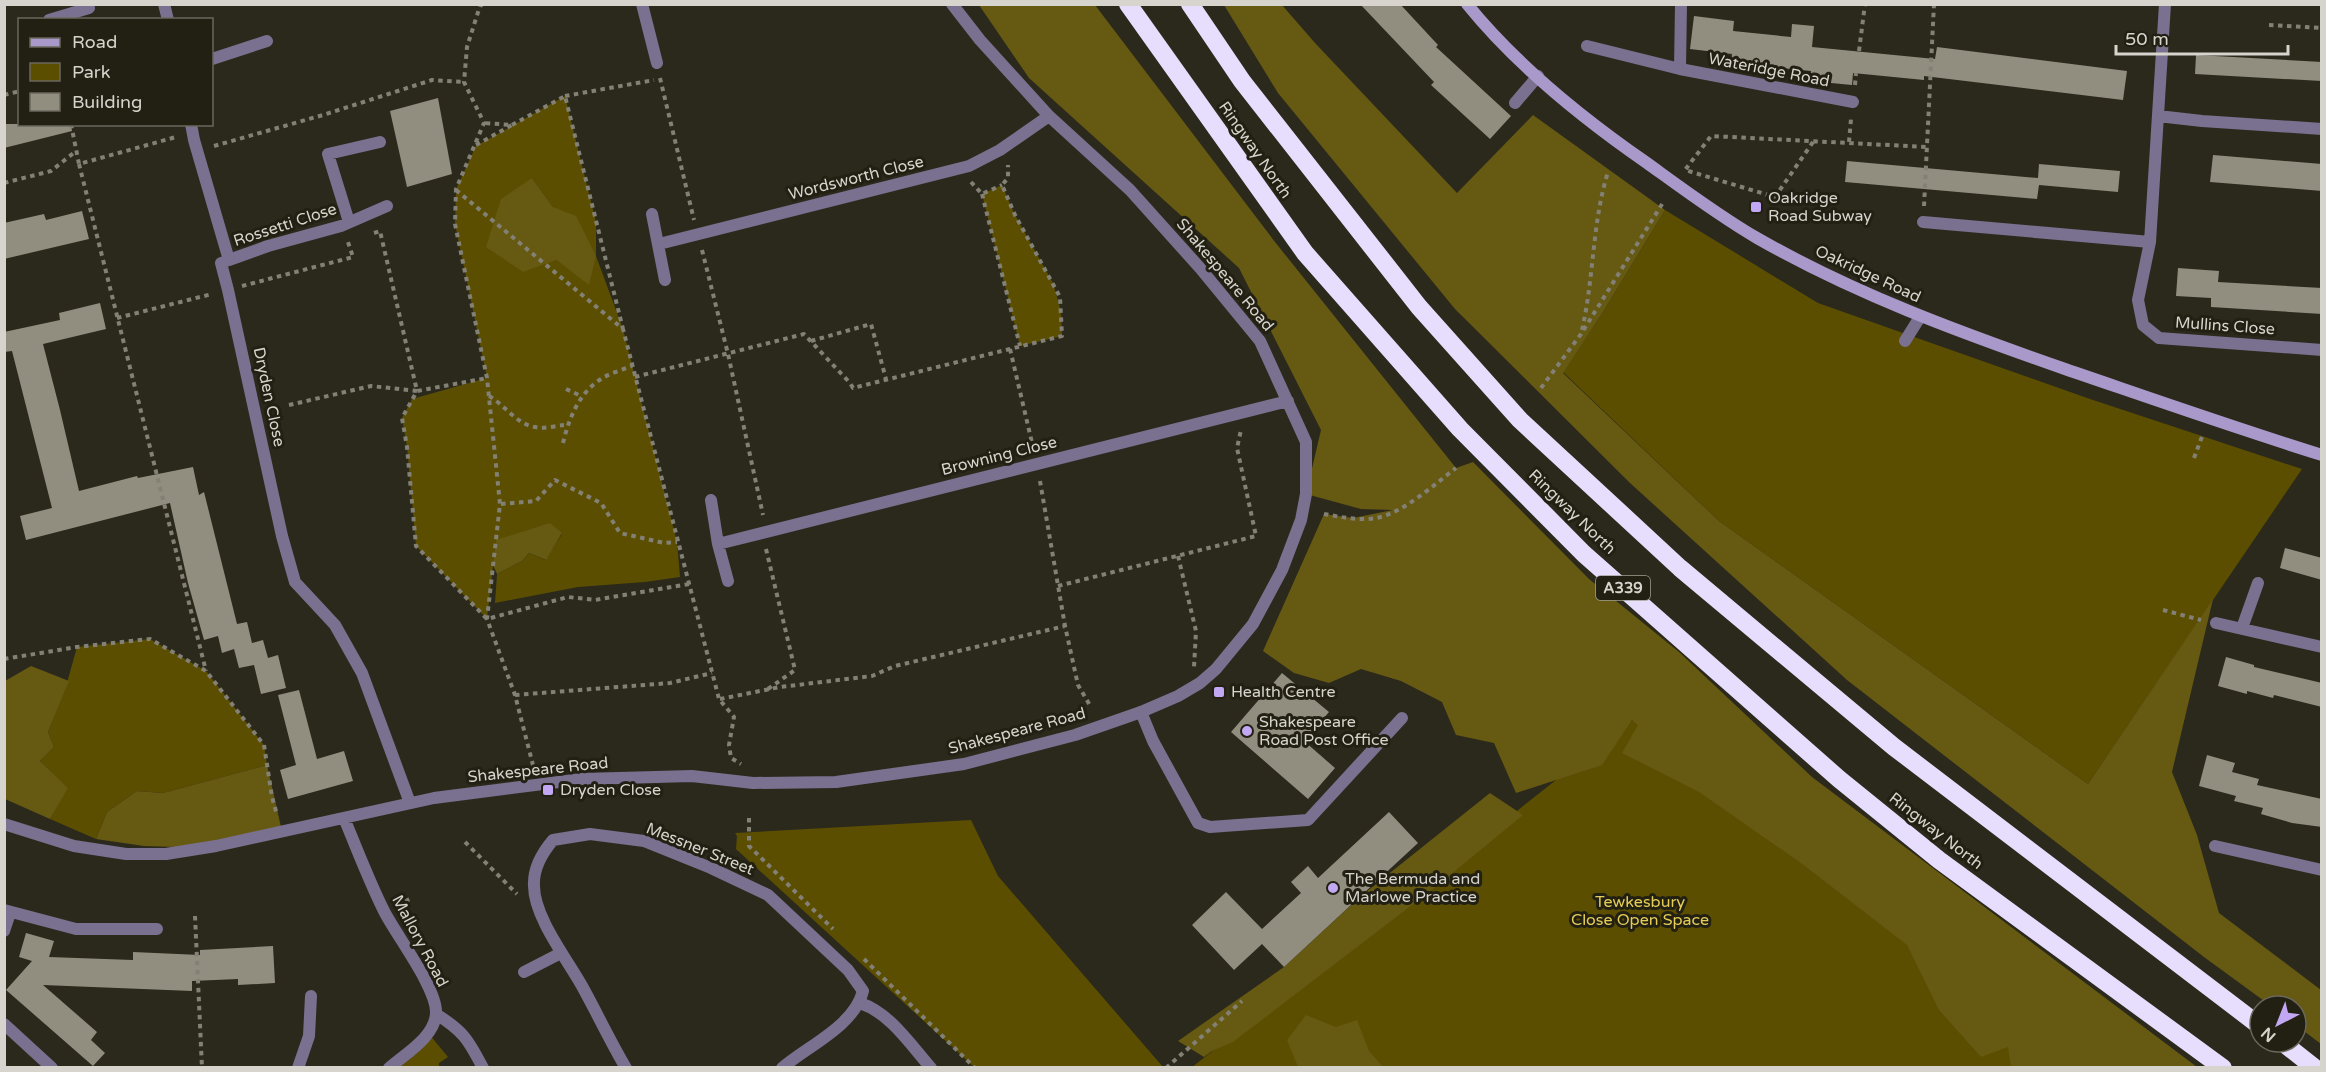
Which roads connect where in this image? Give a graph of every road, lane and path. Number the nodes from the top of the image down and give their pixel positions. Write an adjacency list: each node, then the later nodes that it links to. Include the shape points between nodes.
1 (351, 4): 2 (path)
2 (356, 4)
3 (642, 4): 22 (street)
4 (952, 4): 30 (street, Shakespeare Road)
5 (1128, 4): 156 (highway, Ringway North / A339, via 1305,253 1460,429 1584,554 1903,831)
6 (1190, 4): 143 (highway, Ringway North, via 1242,81 1419,307 1520,420 1680,568 1894,747)
7 (1467, 4): 24 (street, Oakridge Road, via 1489,31)
8 (1681, 4): 23 (street)
9 (1865, 4): 20 (path)
10 (1934, 4): 41 (path)
11 (2165, 4): 31 (street, Mullins Close)
12 (481, 5): 26 (path, via 467,47)
13 (89, 8): 14 (street)
14 (64, 9): 15 (street)
15 (52, 18)
16 (2270, 25): 17 (path)
17 (2322, 28)
18 (267, 41): 21 (street)
19 (1587, 46): 23 (street, Wateridge Road)
20 (1859, 51)
21 (213, 59)
22 (657, 63): 25 (path)
23 (1680, 69): 28 (street, Wateridge Road)
24 (1538, 76): 29 (street); 64 (street, Oakridge Road, via 1620,145 1730,222 1812,268)
25 (660, 79): 27 (path); 57 (path)
26 (464, 82): 32 (path); 36 (path, via 432,80 207,147)
27 (565, 96): 33 (path); 66 (path)
28 (1853, 102): 39 (path)
29 (1515, 103)
30 (1049, 116): 42 (street, Wordsworth Close); 83 (street, Shakespeare Road, via 1130,190 1200,268 1260,340)
31 (2158, 116): 35 (street); 59 (street, Mullins Close)
32 (484, 123): 33 (path); 40 (path)
33 (512, 125): 40 (path)
34 (71, 126): 43 (path)
35 (2322, 129)
36 (192, 133): 44 (path); 61 (street, Rossetti Close)
37 (380, 142): 54 (street, via 328,154)
38 (1813, 142): 38 (path, via 1711,136 1685,170 1775,197); 39 (path)
39 (1849, 142): 41 (path)
40 (476, 146): 49 (path)
41 (1927, 147): 55 (path)
42 (1000, 150): 45 (street, Wordsworth Close); 48 (path, via 1008,166 1008,178)
43 (76, 151): 44 (path); 47 (path, via 51,171)
44 (79, 164): 65 (path)
45 (964, 168): 50 (path); 57 (street, Wordsworth Close)
46 (1608, 172): 67 (path, via 1599,200)
47 (4, 183)
48 (1002, 185): 50 (path); 70 (path, via 1060,304 1062,336)
49 (456, 189): 66 (path); 76 (path, via 455,224)
50 (982, 194): 70 (path)
51 (1664, 201): 67 (path)
52 (387, 206): 54 (street, Rossetti Close)
53 (652, 214): 60 (street)
54 (349, 222): 61 (street, Rossetti Close)
55 (1923, 222): 59 (street)
56 (369, 234): 80 (path, via 380,231)
57 (698, 234): 60 (street, Wordsworth Close); 73 (path)
58 (358, 238): 63 (path, via 347,241 353,257)
59 (2150, 242): 72 (street, Mullins Close, via 2138,300 2143,325 2159,338)
60 (659, 244): 62 (street)
61 (229, 260): 63 (street, Dryden Close, via 221,263)
62 (665, 280)
63 (228, 290): 65 (path); 122 (street, Dryden Close, via 295,582 334,625 362,673)
64 (1920, 316): 69 (street); 86 (street, Oakridge Road)
65 (117, 318): 112 (path)
66 (623, 330): 74 (path)
67 (1581, 334): 78 (path)
68 (811, 341): 73 (path, via 804,334); 77 (path, via 853,388); 77 (path, via 871,324)
69 (1905, 341)
70 (1020, 346): 71 (path)
71 (1010, 349): 77 (path); 91 (path)
72 (2322, 350)
73 (728, 354): 75 (path); 96 (path)
74 (632, 366): 75 (path); 82 (path, via 602,378)
75 (635, 377): 97 (path)
76 (487, 378): 80 (path); 81 (path)
77 (886, 379)
78 (1541, 388)
79 (566, 389): 82 (path)
80 (417, 391): 84 (path, via 371,386); 105 (path, via 402,418 416,546)
81 (489, 396): 87 (path, via 502,403 516,419 535,427); 94 (path)
82 (581, 396): 88 (path)
83 (1288, 401): 85 (street, Browning Close); 118 (street, Shakespeare Road, via 1306,442 1306,494 1282,570 1253,624 1216,669 1178,696)
84 (289, 405)
85 (1245, 412): 91 (street, Browning Close); 99 (path, via 1237,448 1256,536)
86 (2207, 418): 89 (street, Oakridge Road); 90 (path)
87 (564, 425)
88 (562, 442)
89 (2322, 455)
90 (2193, 458)
91 (1037, 464): 96 (street, Browning Close); 103 (path)
92 (1456, 468): 95 (path, via 1411,503 1377,518)
93 (711, 500): 98 (street)
94 (500, 504): 97 (path, via 536,501 555,480 602,503 620,533 664,543); 105 (path)
95 (1324, 514)
96 (766, 532): 98 (street, Browning Close); 114 (path, via 766,553 795,670)
97 (677, 542): 102 (path)
98 (718, 544): 100 (street)
99 (1178, 556): 103 (path); 111 (path, via 1196,631)
100 (729, 580)
101 (2259, 583): 108 (street)
102 (689, 584): 105 (path, via 595,600 568,597); 113 (path)
103 (1058, 586): 107 (path)
104 (2163, 610): 106 (path)
105 (487, 619): 115 (path)
106 (2216, 623): 108 (street)
107 (1065, 626): 114 (path, via 895,666 872,676); 117 (path, via 1078,685)
108 (2242, 628): 109 (street)
109 (2322, 647)
110 (4, 659): 112 (path, via 150,639)
111 (1194, 667)
112 (206, 671): 123 (path, via 264,745)
113 (712, 674): 115 (path, via 670,683); 116 (path)
114 (768, 689): 116 (path)
115 (515, 695): 121 (path)
116 (719, 699): 120 (path, via 734,717 731,758)
117 (1091, 707)
118 (1141, 712): 119 (street, via 1198,823 1210,827 1308,820); 122 (street, Shakespeare Road, via 1075,735 964,764 836,782 753,783 692,776 582,779)
119 (1402, 718)
120 (747, 767)
121 (536, 779)
122 (410, 803): 124 (street, Shakespeare Road)
123 (278, 817)
124 (344, 818): 126 (street, Shakespeare Road, via 166,854 126,854 74,846); 142 (street, Mallory Road, via 384,912 435,1003)
125 (749, 818): 135 (path, via 749,846)
126 (4, 824)
127 (465, 842): 130 (path, via 524,902)
128 (2215, 846): 129 (street)
129 (2322, 870)
130 (540, 909): 136 (street, Messner Street); 141 (street, Messner Street, via 533,888 536,869 553,840 590,834 644,841 768,896 853,976 863,991)
131 (7, 911): 133 (street, via 76,929); 134 (street)
132 (195, 916): 147 (path)
133 (157, 929)
134 (4, 931)
135 (841, 937)
136 (561, 953): 138 (street); 151 (street, Messner Street)
137 (858, 953): 154 (path)
138 (524, 972)
139 (311, 996): 148 (street, via 309,1036)
140 (1242, 1001): 155 (path)
141 (860, 1003): 152 (street, via 849,1019); 153 (street, via 882,1015)
142 (436, 1014): 149 (street, Mallory Road, via 429,1034); 150 (street, via 457,1027)
143 (2248, 1017)
144 (4, 1024): 146 (street)
145 (2297, 1054): 157 (highway)
146 (52, 1068)
147 (202, 1068)
148 (298, 1068)
149 (389, 1068)
150 (483, 1068)
151 (626, 1068)
152 (782, 1068)
153 (931, 1068)
154 (975, 1068)
155 (1166, 1068)
156 (2223, 1068)
157 (2315, 1068)

